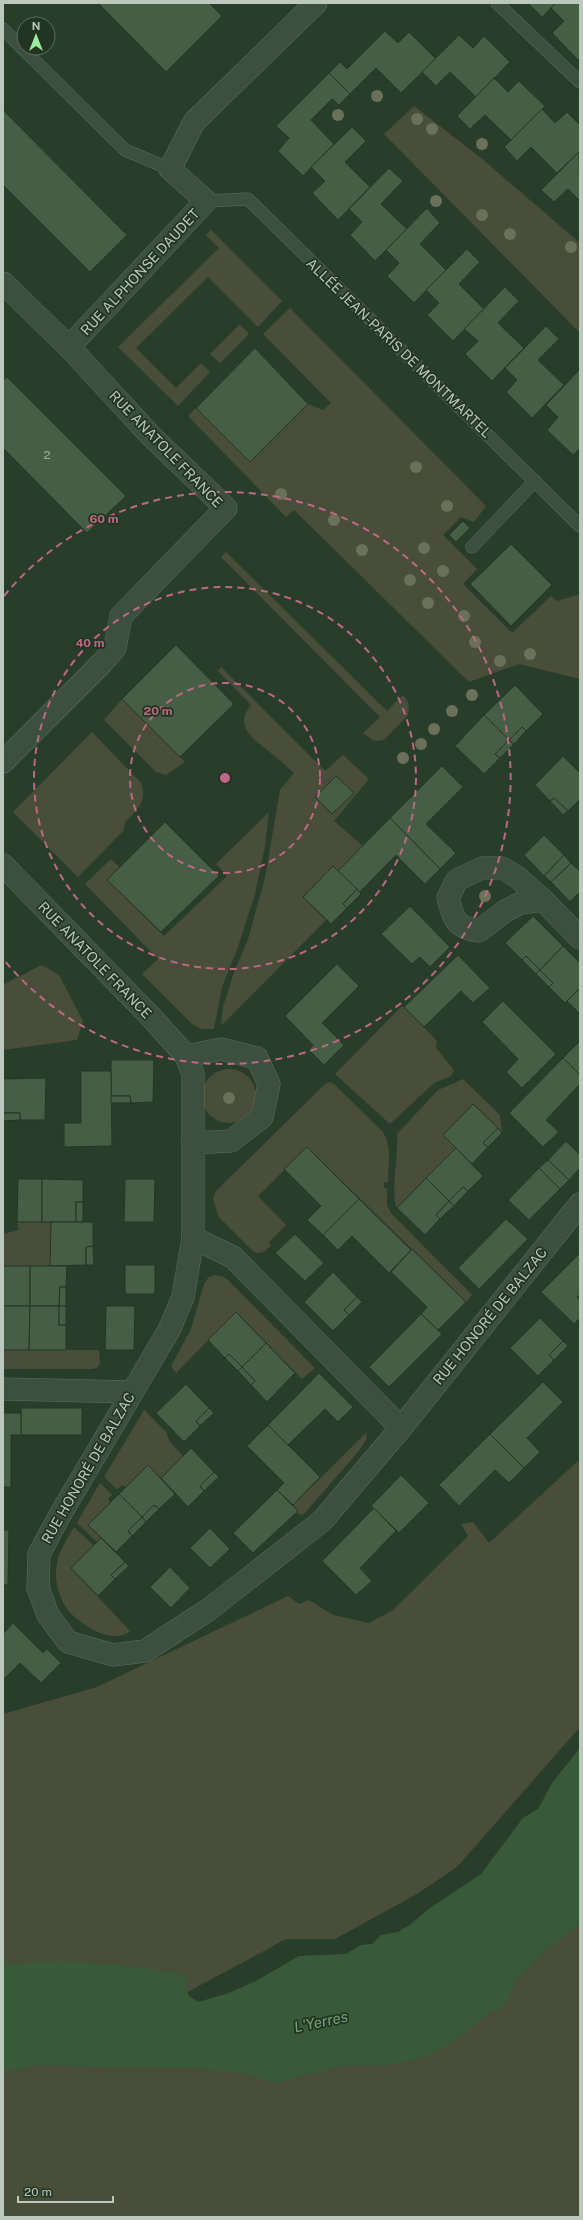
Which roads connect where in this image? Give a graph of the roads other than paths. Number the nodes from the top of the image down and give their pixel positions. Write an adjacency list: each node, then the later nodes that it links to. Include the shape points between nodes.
1 (316, 3): 5 (street, via 194,122)
2 (497, 3): 4 (lane)
3 (3, 29): 5 (lane, via 125,150)
4 (580, 82)
5 (170, 169): 6 (street, RUE ALPHONSE DAUDET)
6 (206, 201): 8 (street, RUE ALPHONSE DAUDET); 9 (lane, ALLÉE JEAN-PARIS DE MONTMARTEL, via 248,199)
7 (3, 283): 8 (street, RUE ANATOLE FRANCE)
8 (69, 347): 12 (street, RUE ANATOLE FRANCE, via 151,436 226,508 121,616 115,648)
9 (535, 481): 10 (lane, ALLÉE JEAN-PARIS DE MONTMARTEL); 11 (lane)
10 (580, 526)
11 (472, 547)
12 (3, 762)
13 (3, 865): 16 (street, RUE ANATOLE FRANCE, via 93,956)
14 (543, 900): 15 (street)
15 (580, 938)
16 (186, 1056): 17 (street, RUE HONORÉ DE BALZAC, via 193,1074); 17 (street, via 221,1048 257,1058 269,1084 262,1118 231,1141)
17 (193, 1143): 19 (street, RUE HONORÉ DE BALZAC)
18 (580, 1204): 22 (street, RUE HONORÉ DE BALZAC)
19 (193, 1238): 21 (street, RUE HONORÉ DE BALZAC, via 183,1297 169,1330); 22 (street, via 233,1258)
20 (3, 1389): 21 (street)
21 (132, 1392): 22 (street, RUE HONORÉ DE BALZAC, via 40,1554 38,1588 48,1615 68,1642 113,1655 145,1650 196,1618 322,1521)
22 (402, 1428)

